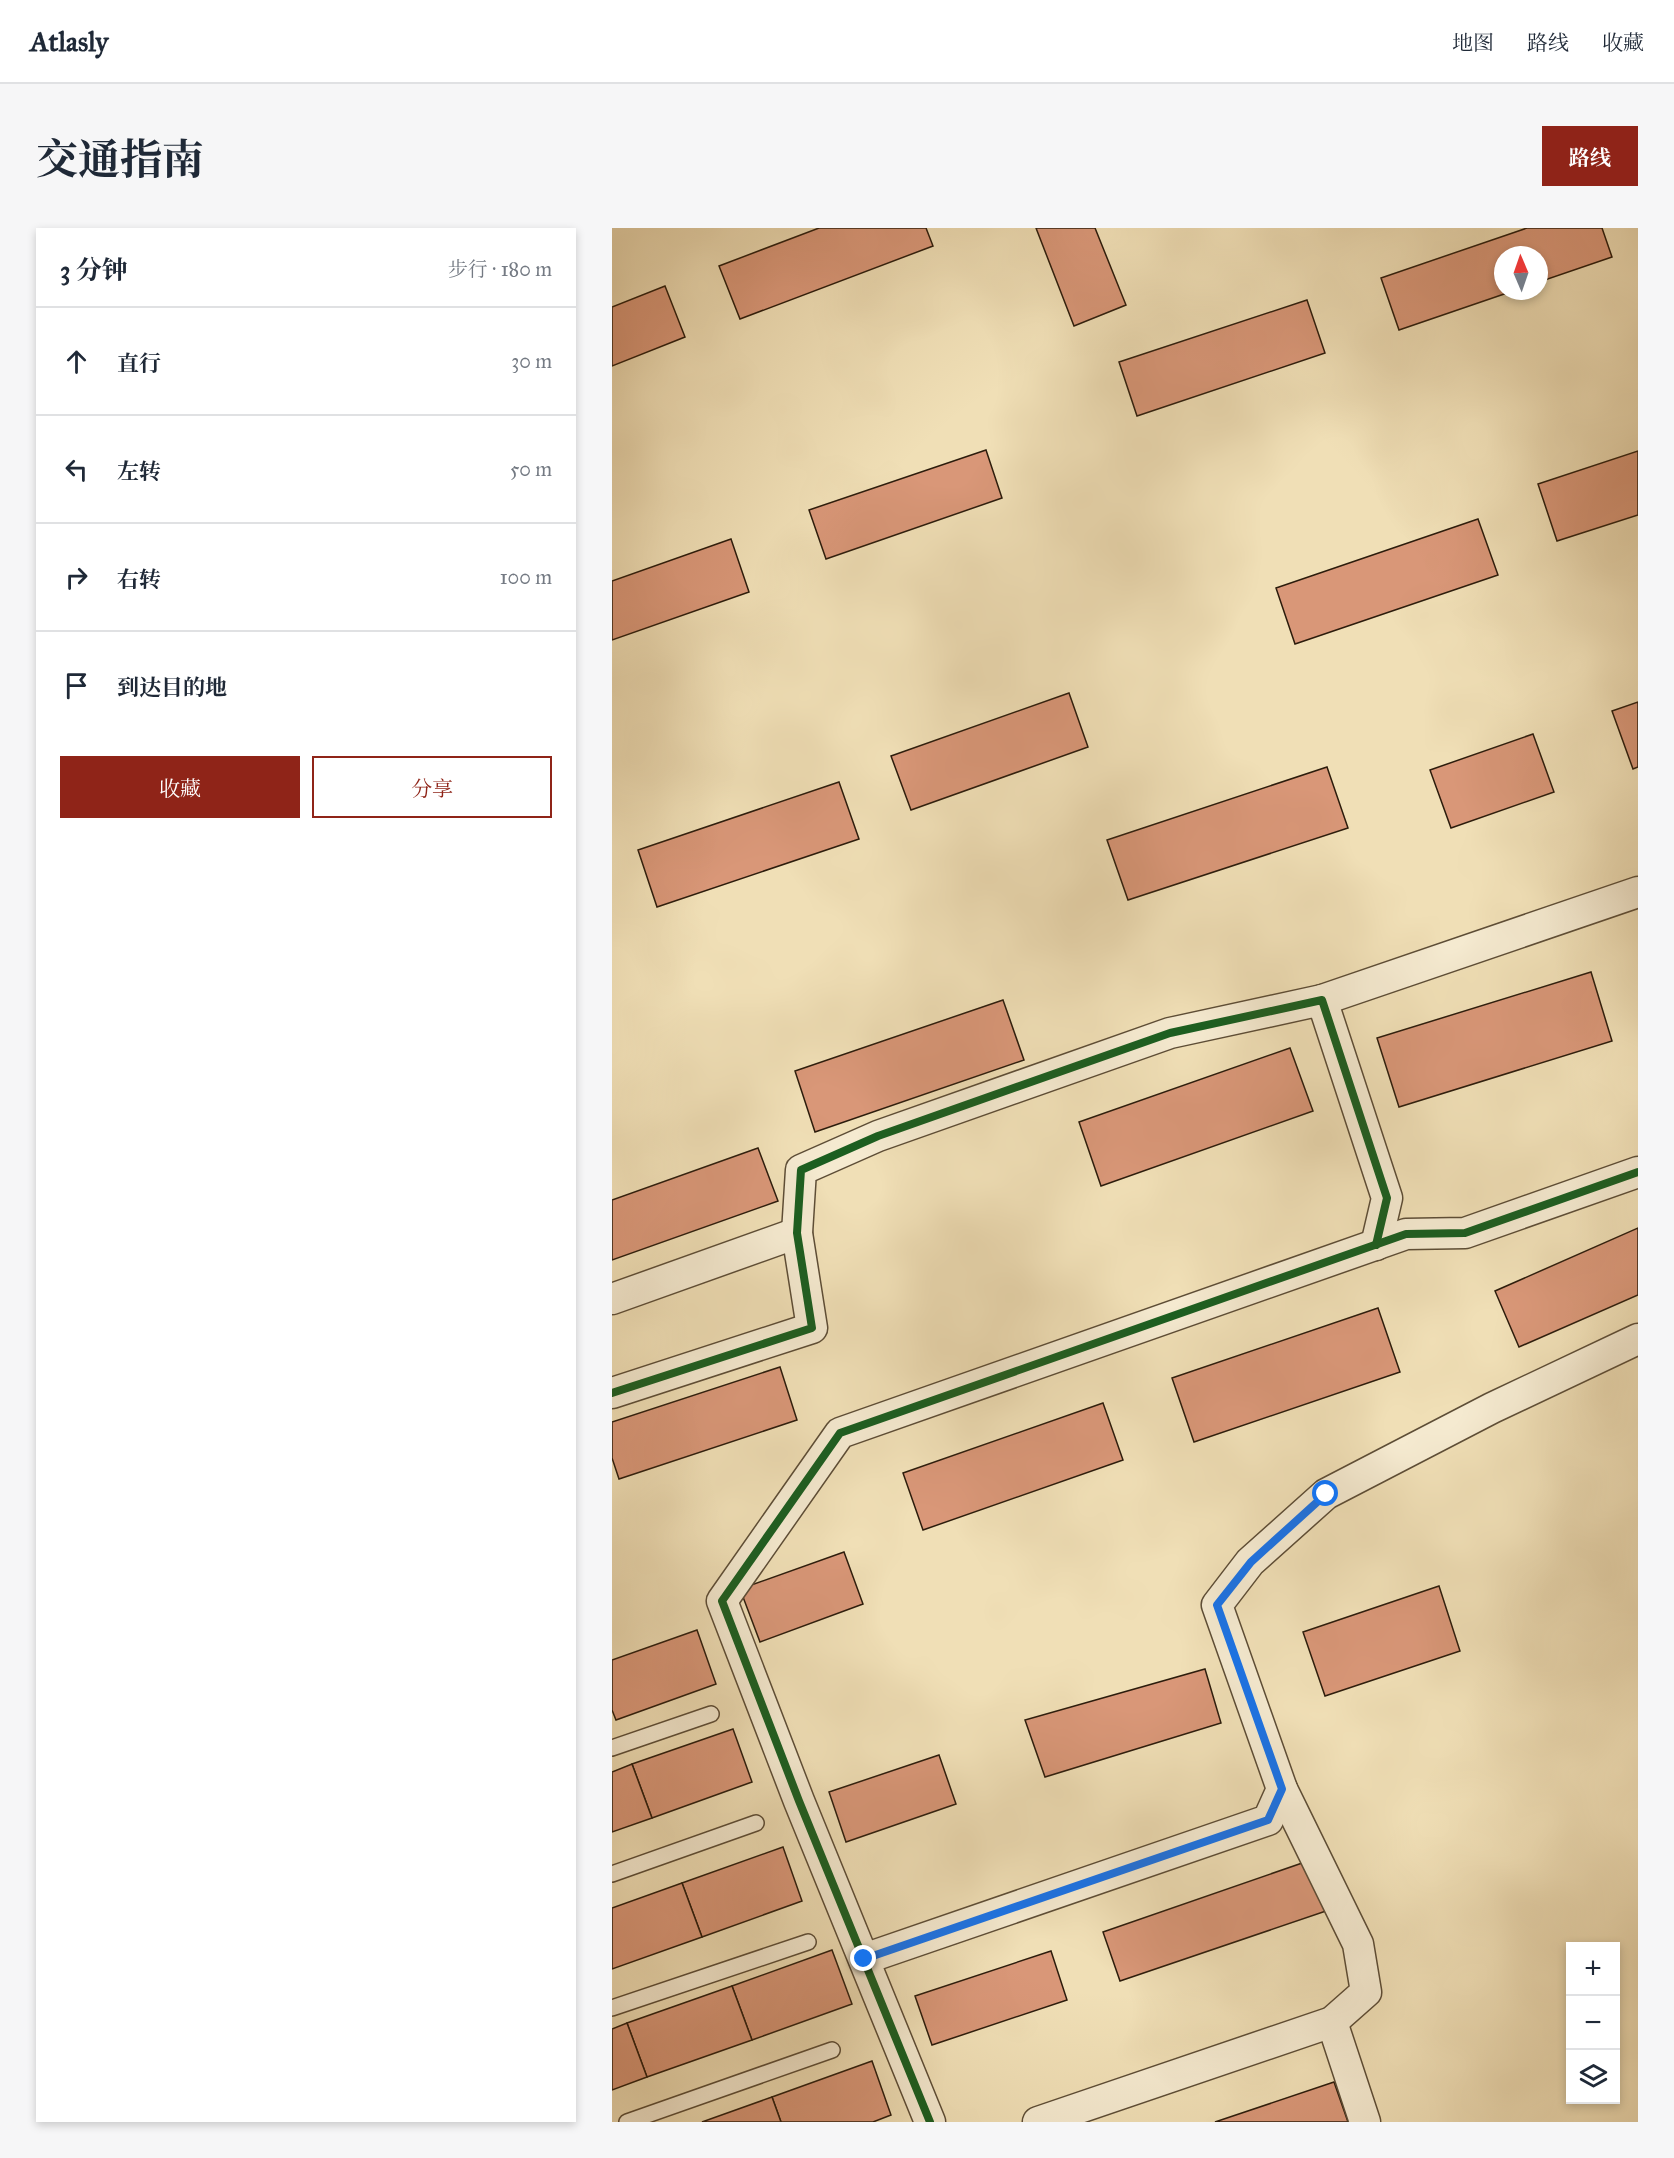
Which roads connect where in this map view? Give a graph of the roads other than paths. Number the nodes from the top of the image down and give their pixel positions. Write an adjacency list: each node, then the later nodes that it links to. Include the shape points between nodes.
1 (1638, 892): 2 (street)
2 (1322, 1000): 4 (street, via 1170,1033 878,1136 801,1170); 5 (street, via 1387,1198)
3 (1638, 1172): 5 (street, via 1465,1233 1406,1234)
4 (797, 1233): 6 (street); 8 (street, via 812,1328)
5 (1376, 1245): 15 (street, via 840,1433 722,1601)
6 (612, 1299)
7 (1638, 1339): 11 (street, via 1492,1408 1326,1494 1244,1570 1217,1605)
8 (612, 1393)
9 (711, 1714): 10 (lane)
10 (612, 1748)
11 (1282, 1789): 15 (street, via 1268,1820); 17 (street, via 1358,1944 1366,1992)
12 (756, 1823): 13 (lane)
13 (612, 1874)
14 (808, 1942): 16 (lane)
15 (864, 1959): 20 (street)
16 (612, 2008)
17 (1332, 2022): 21 (street); 22 (street)
18 (832, 2050): 19 (lane)
19 (627, 2122)
20 (930, 2122)
21 (1038, 2122)
22 (1365, 2122)

